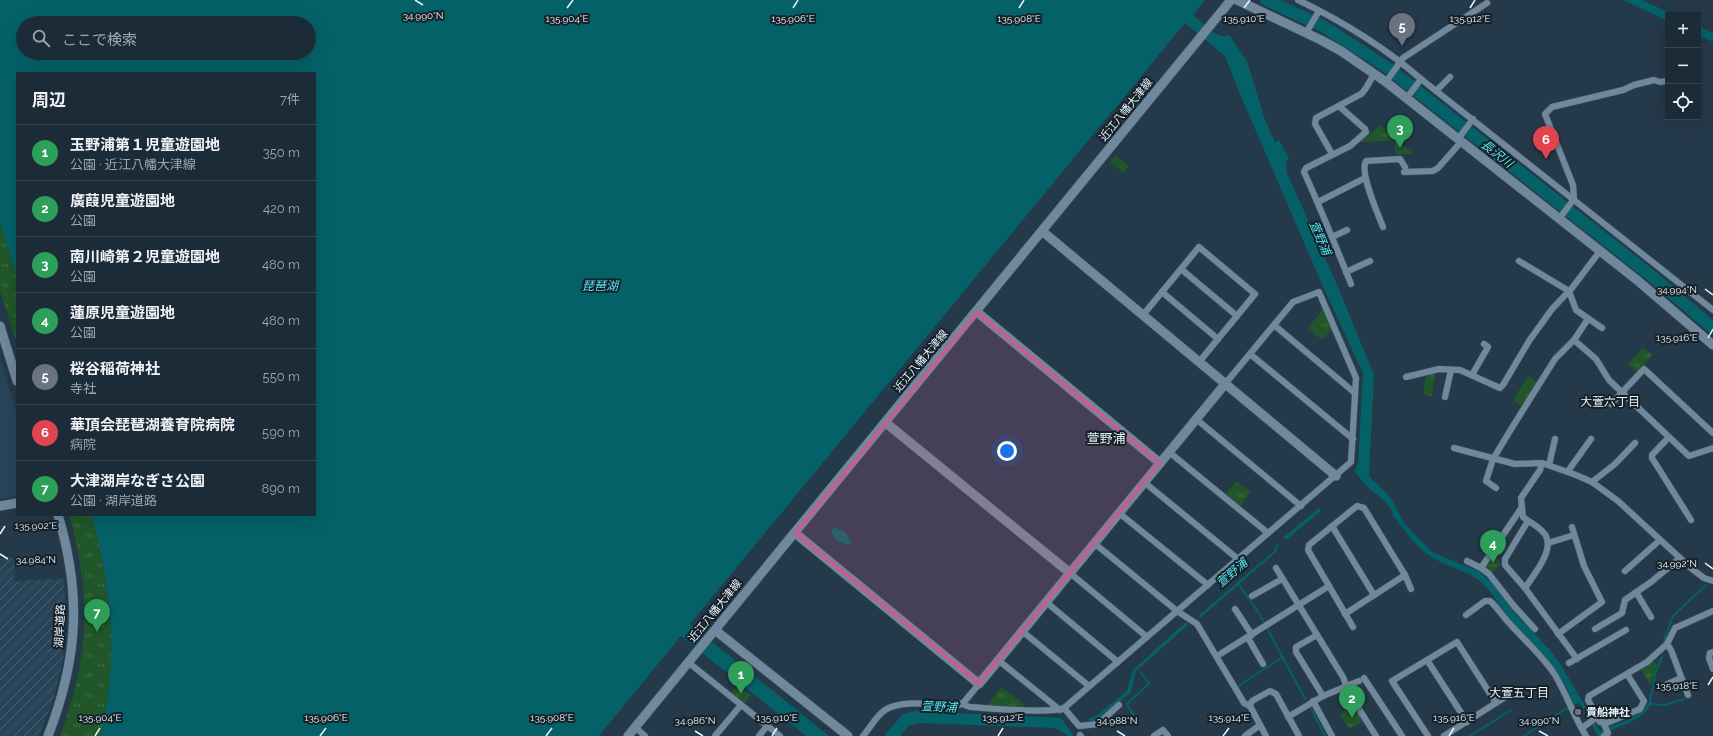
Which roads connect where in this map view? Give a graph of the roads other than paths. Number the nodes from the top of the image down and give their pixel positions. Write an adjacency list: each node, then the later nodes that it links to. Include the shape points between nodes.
1 (1231, 0): 25 (street, 近江八幡大津線)
2 (1237, 0): 6 (street)
3 (1298, 0): 5 (street)
4 (1487, 3): 7 (street, via 1402,58)
5 (1318, 12): 6 (street); 7 (street, via 1346,26)
6 (1308, 30): 8 (street)
7 (1399, 63): 10 (street); 11 (street)
8 (1374, 74): 10 (street); 15 (street, via 1366,90)
9 (1450, 77): 13 (street)
10 (1387, 81): 14 (street)
11 (1420, 81): 13 (street); 14 (street)
12 (1665, 81): 20 (street, via 1654,80 1552,106 1548,110 1545,114 1573,185)
13 (1436, 91): 16 (street)
14 (1407, 98): 17 (street)
15 (1340, 107): 18 (street, via 1316,118 1315,124); 18 (street, via 1366,132 1350,146)
16 (1472, 120): 17 (street); 20 (street)
17 (1460, 139): 19 (street, via 1433,171 1404,170 1400,159 1366,161); 22 (street)
18 (1332, 154): 21 (street, via 1306,168 1304,172)
19 (1365, 178): 21 (street); 23 (street)
20 (1573, 200): 22 (street); 35 (street)
21 (1318, 202): 26 (street)
22 (1560, 217): 27 (street)
23 (1383, 227)
24 (1347, 230): 26 (street)
25 (1042, 231): 36 (street, 近江八幡大津線); 37 (street)
26 (1332, 237): 31 (street)
27 (1600, 251): 33 (street); 46 (street)
28 (1370, 261): 31 (street)
29 (1519, 261): 33 (street)
30 (1181, 269): 34 (street); 38 (street); 38 (street, via 1199,247 1233,275 1255,294)
31 (1346, 272): 32 (street)
32 (1351, 284)
33 (1569, 291): 39 (street, via 1576,310); 50 (street, via 1552,309 1529,341 1500,388)
34 (1162, 292): 37 (street); 43 (street)
35 (1713, 310)
36 (976, 312): 59 (street, 近江八幡大津線); 70 (street)
37 (1143, 315): 48 (street)
38 (1237, 316): 43 (street)
39 (1588, 318): 42 (street); 44 (street)
40 (1274, 325): 47 (street); 54 (street); 54 (street, via 1293,302 1319,292 1356,378)
41 (0, 326): 52 (street)
42 (1602, 328)
43 (1218, 339): 48 (street)
44 (1574, 340): 55 (street, via 1596,359); 69 (street, via 1555,359)
45 (1484, 344): 50 (street, via 1488,347)
46 (1713, 345)
47 (1250, 354): 53 (street); 62 (street)
48 (1199, 362): 53 (street)
49 (1450, 370): 50 (street, via 1460,370); 51 (street); 56 (street)
50 (1472, 375)
51 (1406, 377)
52 (16, 378)
53 (1225, 384): 58 (street); 73 (street)
54 (1355, 393): 62 (street)
55 (1621, 393): 57 (street); 60 (street, via 1644,369); 61 (street)
56 (1445, 397)
57 (1611, 404)
58 (1196, 419): 68 (street); 79 (street)
59 (886, 423): 87 (street, 近江八幡大津線); 99 (street)
60 (1713, 433)
61 (1669, 437): 67 (street, via 1689,456); 83 (street, via 1652,454 1652,458)
62 (1353, 439): 73 (street, via 1351,462)
63 (1555, 439): 71 (street)
64 (1591, 439): 72 (street)
65 (1635, 443): 75 (street, via 1615,464)
66 (1454, 448): 69 (street)
67 (1713, 448)
68 (1169, 452): 70 (street); 88 (street)
69 (1493, 459): 71 (street, via 1515,464); 76 (street, via 1486,481)
70 (1160, 463): 74 (street)
71 (1545, 464): 72 (street); 80 (street, via 1521,498)
72 (1568, 471): 75 (street)
73 (1336, 476): 79 (street)
74 (1144, 482): 81 (street); 94 (street)
75 (1592, 482): 90 (street, via 1618,501)
76 (1496, 488)
77 (16, 503): 78 (street)
78 (0, 506)
79 (1301, 506): 88 (street)
80 (1522, 507): 84 (street, via 1523,517); 97 (street)
81 (1119, 512): 91 (street); 103 (street)
82 (58, 516): 163 (street, 湖岸道路, via 73,582 74,635 69,671)
83 (1691, 520)
84 (1528, 521): 92 (street, via 1545,532); 105 (street, via 1505,559 1505,565)
85 (1332, 526): 100 (street, via 1358,506 1364,508); 104 (street, via 1309,545 1308,550); 108 (street)
86 (1572, 526): 89 (street)
87 (794, 533): 123 (street, 近江八幡大津線); 141 (street)
88 (1268, 533): 94 (street)
89 (1574, 535): 92 (street); 124 (street, via 1584,566 1602,602)
90 (1660, 540): 93 (street); 98 (street)
91 (1094, 543): 99 (street); 113 (street)
92 (1548, 543): 105 (street, via 1548,551)
93 (1680, 558): 102 (street, via 1704,578); 107 (street)
94 (1238, 559): 103 (street)
95 (1467, 561): 97 (street)
96 (1276, 568): 101 (street)
97 (1481, 568): 119 (street, via 1489,574)
98 (1625, 571)
99 (1070, 573): 110 (street); 126 (street)
100 (1405, 575): 106 (street); 108 (street)
101 (1282, 579): 109 (street); 111 (street)
102 (1713, 581)
103 (1208, 585): 113 (street)
104 (1329, 586): 111 (street); 115 (street)
105 (1525, 588): 124 (street)
106 (1411, 589)
107 (1636, 592): 117 (street); 120 (street, via 1625,600 1622,613)
108 (1374, 595): 115 (street)
109 (1252, 596)
110 (1046, 602): 122 (street); 135 (street)
111 (1299, 606): 125 (street); 127 (street)
112 (1235, 609): 127 (street)
113 (1177, 611): 126 (street); 130 (street, via 1197,624)
114 (1713, 611): 128 (street, via 1676,628)
115 (1345, 614): 118 (street)
116 (1466, 615): 162 (street, via 1490,600 1547,663)
117 (1651, 617)
118 (1353, 627)
119 (1535, 629)
120 (1595, 629)
121 (1626, 630): 131 (street)
122 (1022, 631): 132 (street); 142 (street)
123 (714, 632): 134 (street, 近江八幡大津線); 169 (street)
124 (1558, 634): 131 (street)
125 (1317, 635): 143 (street); 147 (street, via 1296,648 1296,652)
126 (1147, 637): 135 (street)
127 (1250, 637): 130 (street); 137 (street)
128 (1667, 644): 139 (street, via 1647,662); 140 (street)
129 (1713, 652): 138 (street, via 1709,658)
130 (1217, 656): 153 (street, via 1244,702)
131 (1577, 659): 136 (street)
132 (998, 660): 141 (street); 154 (street)
133 (1427, 660): 149 (street, via 1457,642); 157 (street); 179 (street, via 1392,681)
134 (689, 662): 151 (street); 160 (street, 近江八幡大津線)
135 (1118, 662): 142 (street)
136 (1569, 663)
137 (1263, 664)
138 (1713, 669)
139 (1627, 674): 156 (street, via 1589,696); 161 (street, via 1644,701 1640,709 1607,723)
140 (1681, 678): 144 (street); 146 (street)
141 (979, 684): 150 (street)
142 (1089, 686): 154 (street)
143 (1346, 686): 147 (street); 177 (street); 178 (street, via 1362,680)
144 (1662, 686)
145 (1510, 694): 149 (street)
146 (1688, 695)
147 (1323, 696): 148 (street)
148 (1313, 701): 155 (street); 176 (street)
149 (1496, 703): 157 (street)
150 (962, 704): 154 (street, via 970,707); 170 (street, via 897,704 884,711)
151 (741, 705): 159 (street); 166 (street)
152 (1119, 705): 154 (street, via 1098,724 1079,726)
153 (1250, 706): 155 (street, via 1254,700 1273,692); 158 (street)
154 (1062, 709)
155 (1288, 717): 175 (street)
156 (1594, 720): 161 (street, via 1600,722); 162 (street)
157 (1467, 722): 180 (street)
158 (1260, 725): 173 (street); 174 (street)
159 (768, 726): 167 (street); 168 (street)
160 (635, 727): 164 (street, 近江八幡大津線); 165 (street)
161 (1605, 729)
162 (1583, 733)
163 (48, 736)
164 (628, 736)
165 (645, 736)
166 (714, 736)
167 (759, 736)
168 (780, 736)
169 (848, 736)
170 (863, 736)
171 (1154, 736): 172 (street, via 1163,730)
172 (1168, 736)
173 (1246, 736)
174 (1266, 736)
175 (1299, 736)
176 (1332, 736)
177 (1376, 736)
178 (1402, 736)
179 (1428, 736)
180 (1444, 736)

